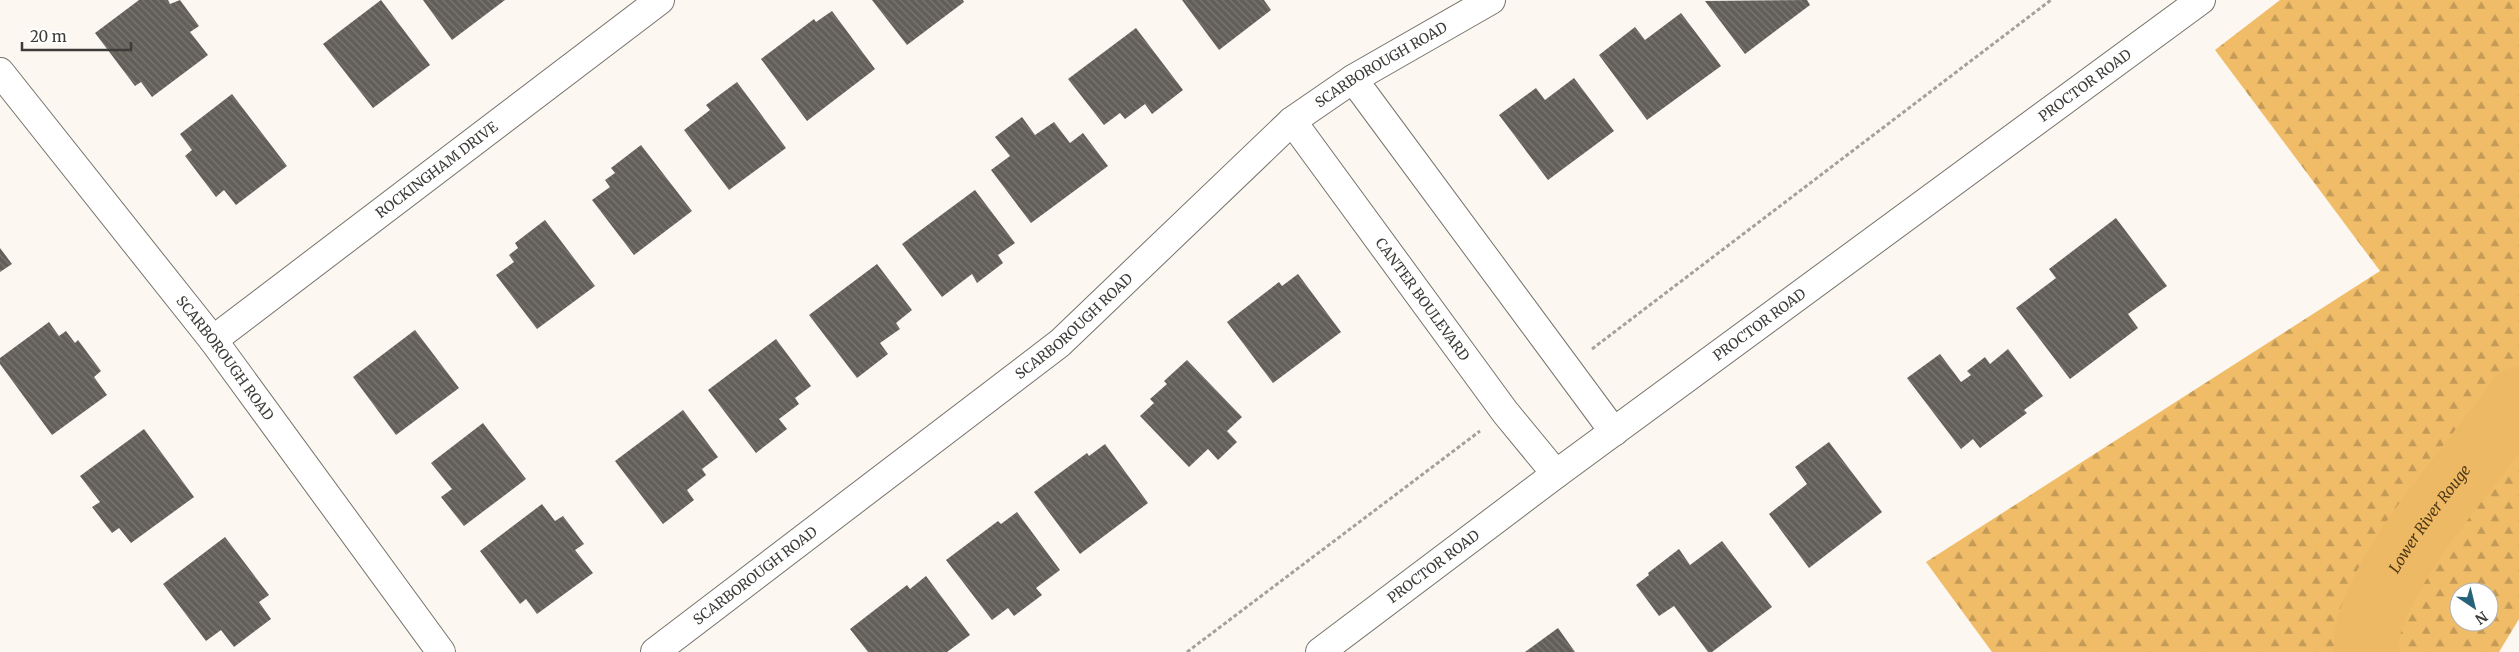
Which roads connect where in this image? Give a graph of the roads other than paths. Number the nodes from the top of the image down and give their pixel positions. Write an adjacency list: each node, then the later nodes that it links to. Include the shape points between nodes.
1 (660, 0): 7 (street, ROCKINGHAM DRIVE)
2 (1491, 0): 5 (street, SCARBOROUGH ROAD)
3 (2201, 0): 8 (street, PROCTOR ROAD)
4 (0, 72): 7 (street, SCARBOROUGH ROAD)
5 (1353, 79): 6 (street, SCARBOROUGH ROAD); 8 (street)
6 (1292, 121): 9 (street, CANTER BOULEVARD, via 1505,412); 11 (street, SCARBOROUGH ROAD, via 1060,343)
7 (214, 340): 10 (street, SCARBOROUGH ROAD)
8 (1614, 432): 9 (street, PROCTOR ROAD)
9 (1556, 474): 12 (street, PROCTOR ROAD)
10 (441, 652)
11 (655, 652)
12 (1320, 652)

